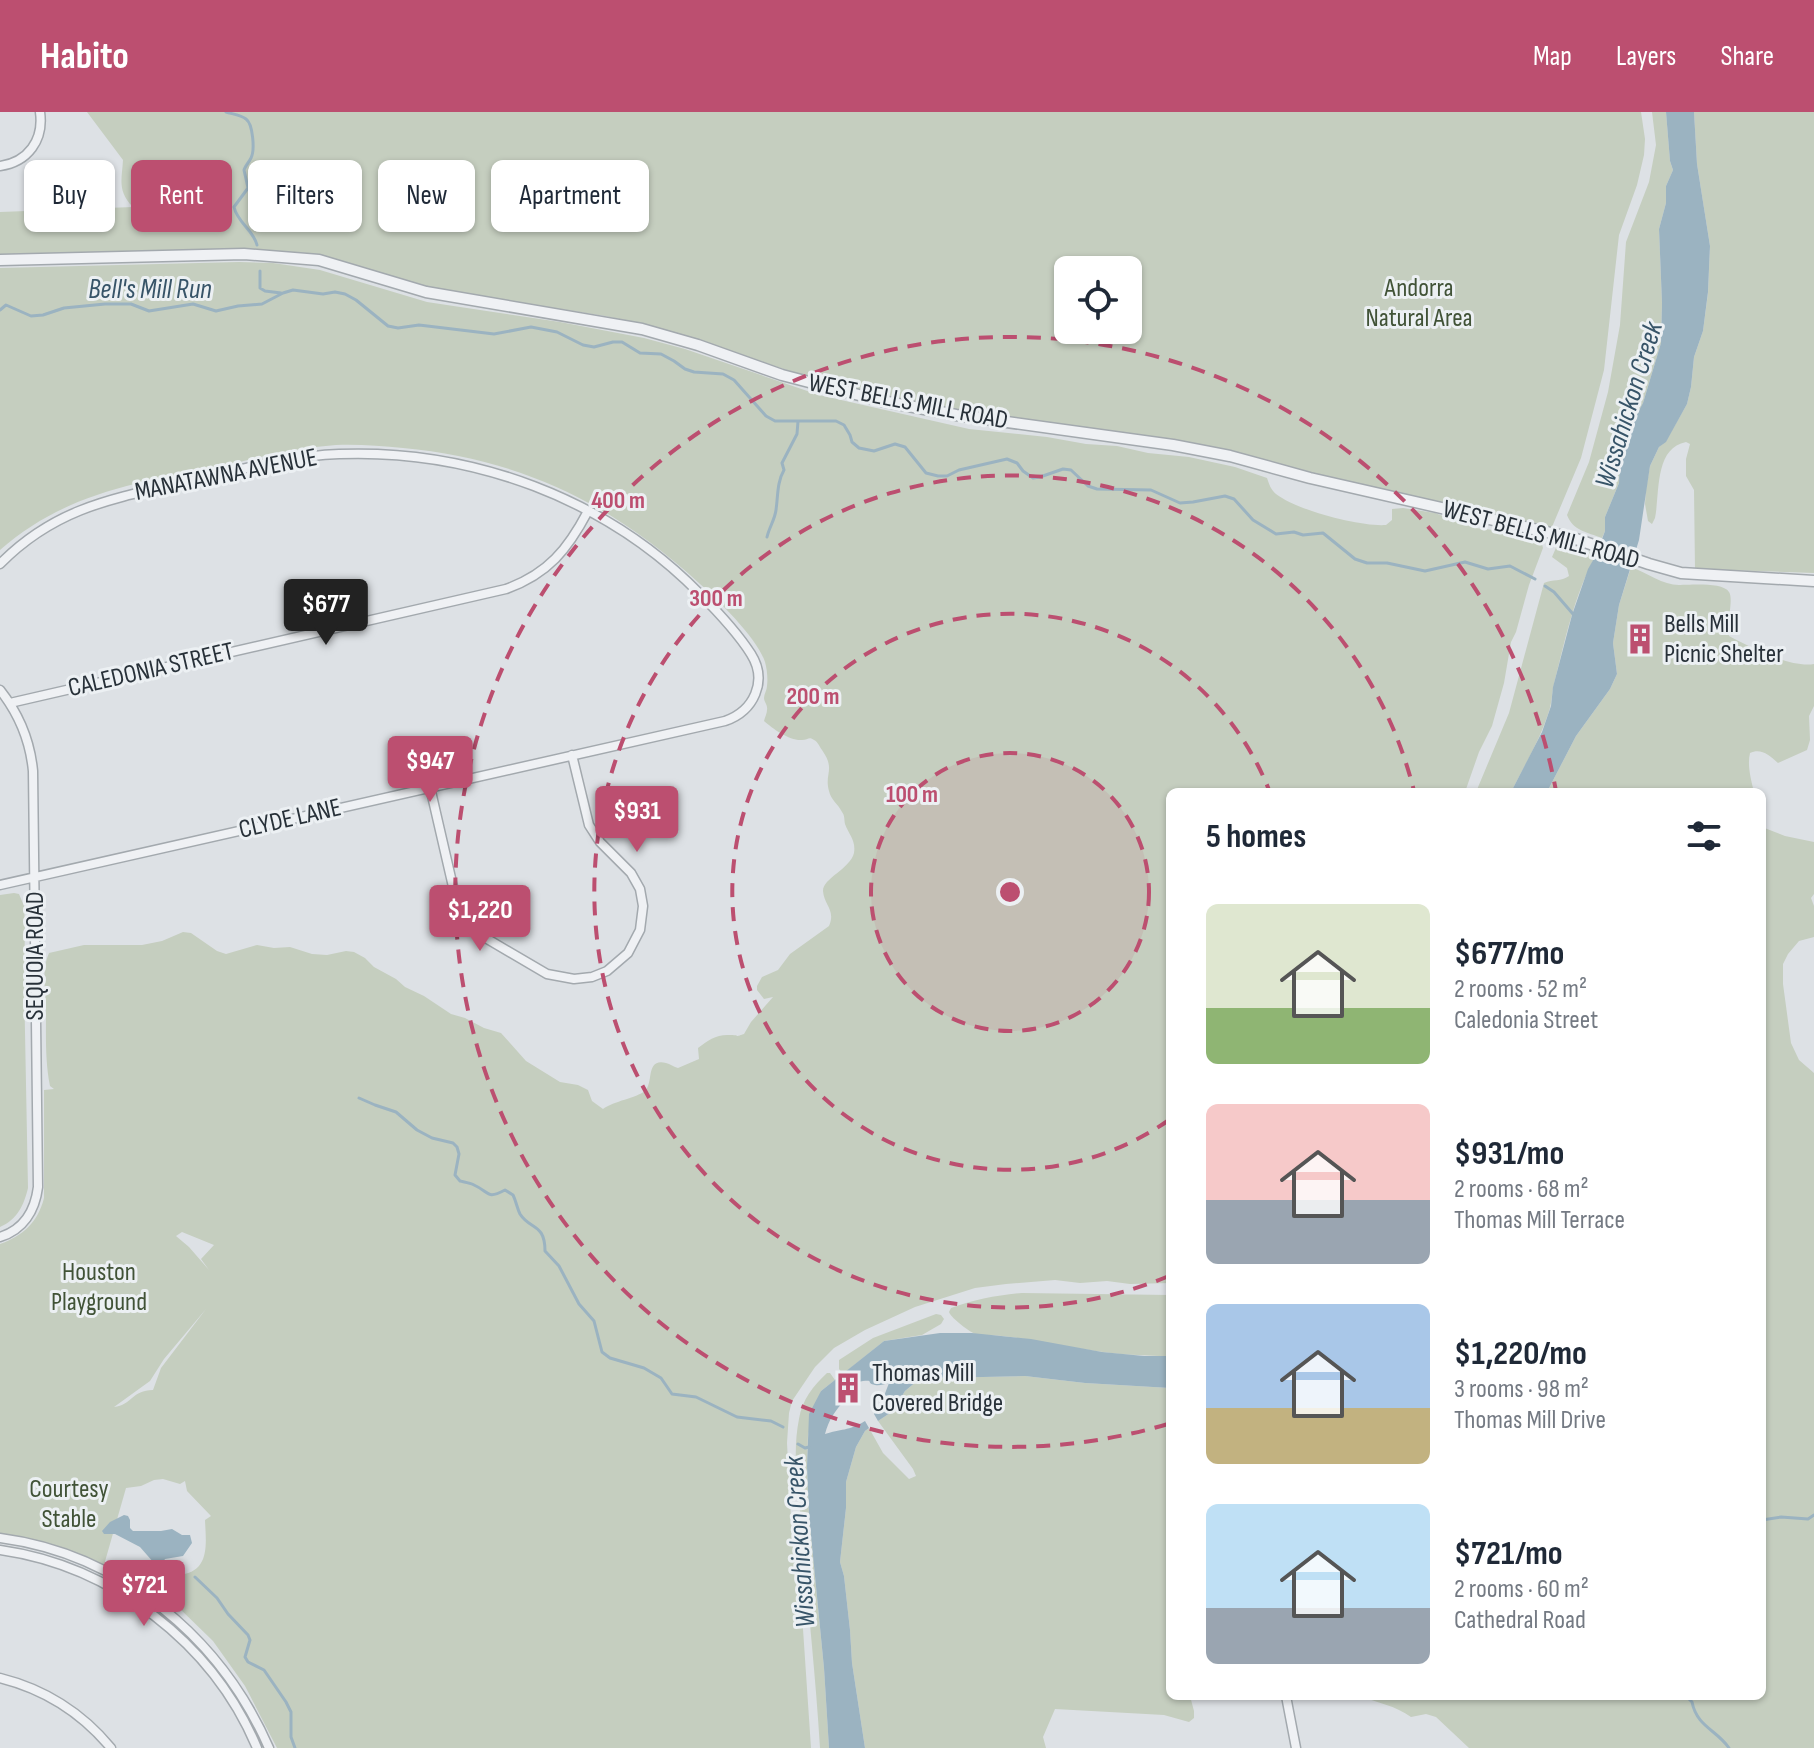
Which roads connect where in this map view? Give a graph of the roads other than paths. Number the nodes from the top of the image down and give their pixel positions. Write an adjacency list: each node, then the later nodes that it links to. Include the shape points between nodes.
1 (40, 112): 2 (street, via 41,130 32,150)
2 (0, 166)
3 (0, 260): 6 (street, WEST BELLS MILL ROAD, via 244,254 319,260 426,292 642,329 882,401 1212,452 1585,541 1688,574)
4 (588, 511): 5 (street, MANATAWNA AVENUE, via 519,480 459,464 388,455 319,455 97,503 43,528); 8 (street, MANATAWNA AVENUE, via 654,553 719,614 755,661); 9 (street, CALEDONIA STREET, via 556,559 506,589)
5 (0, 564)
6 (1814, 581)
7 (0, 690): 9 (street, SEQUOIA ROAD)
8 (757, 692): 10 (street, CLYDE LANE, via 745,710 725,721)
9 (10, 703): 12 (street, SEQUOIA ROAD, via 32,759)
10 (572, 755): 11 (street, CLYDE LANE); 11 (street, via 589,825 626,865 643,906 637,938 628,953 600,975 583,979 541,971 465,919)
11 (430, 787): 12 (street, CLYDE LANE)
12 (35, 877): 13 (street, CLYDE LANE); 14 (street, SEQUOIA ROAD, via 38,1187 34,1206 20,1226)
13 (0, 885)
14 (0, 1237)
15 (0, 1538): 21 (street, via 72,1556 159,1605 220,1664)
16 (0, 1550): 20 (street, via 83,1573 158,1619 218,1681)
17 (0, 1678): 19 (street, via 57,1701)
18 (1287, 1700): 22 (street)
19 (111, 1748)
20 (257, 1748)
21 (269, 1748)
22 (1296, 1748)

